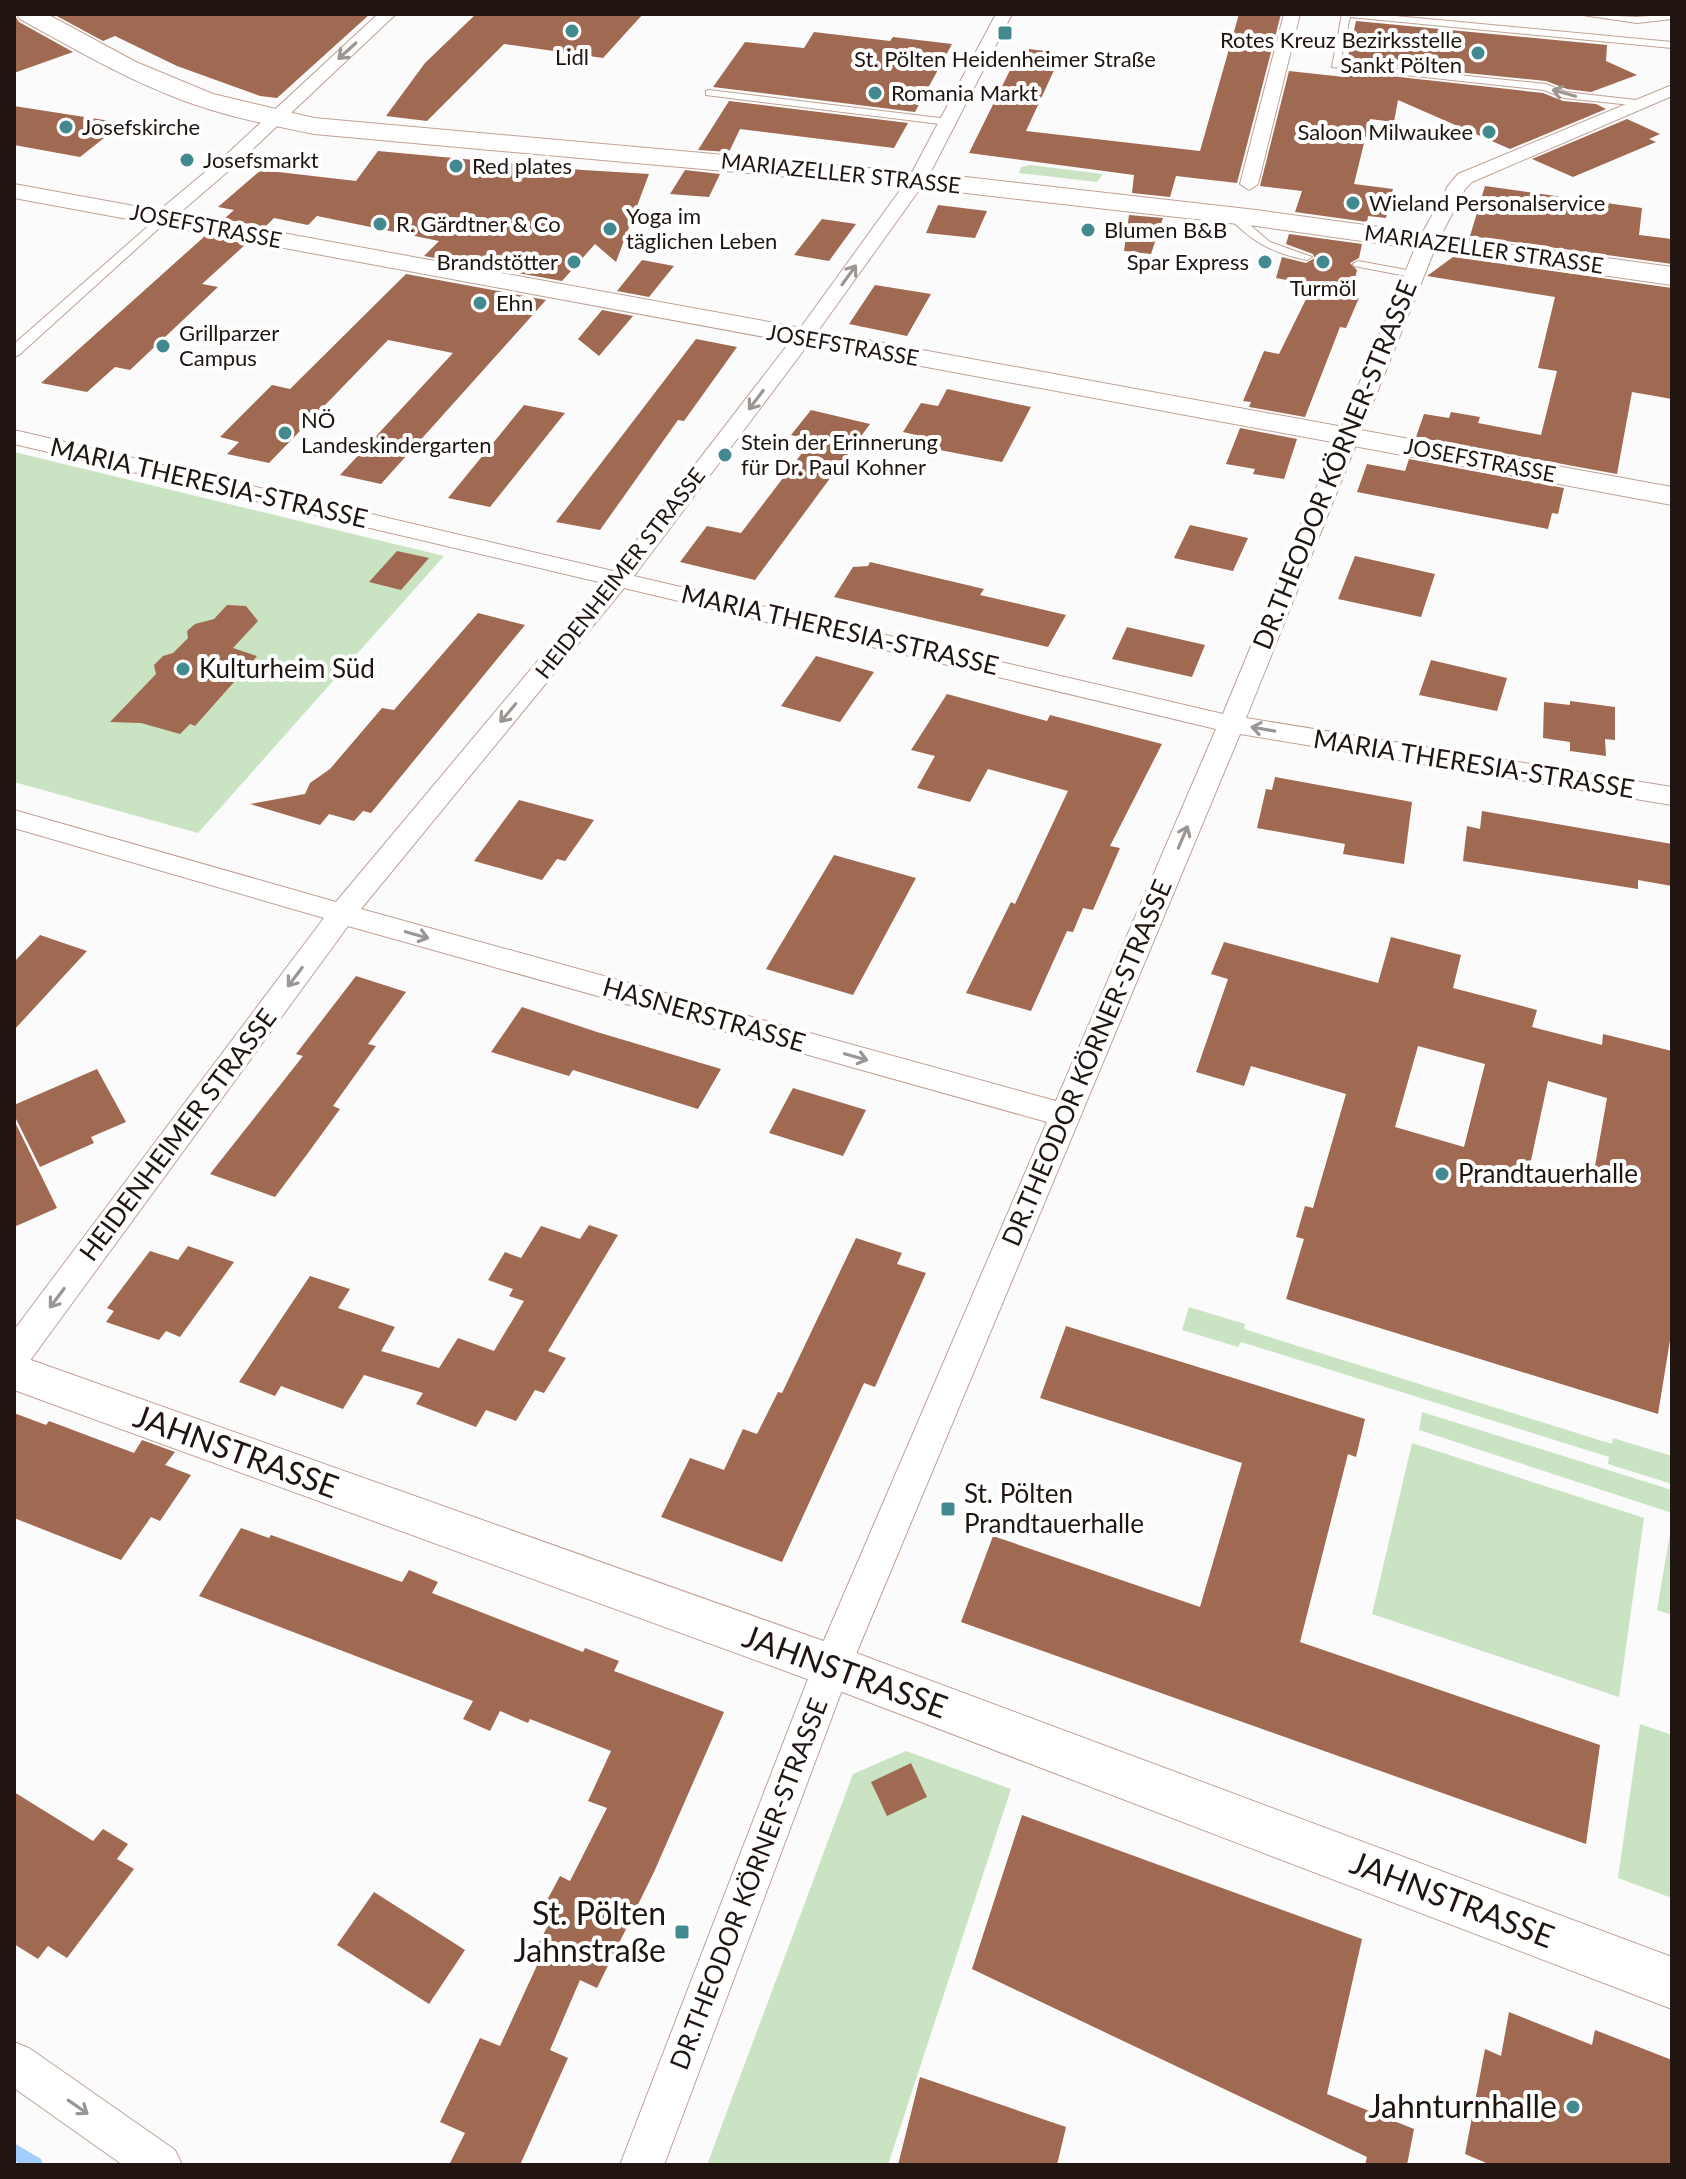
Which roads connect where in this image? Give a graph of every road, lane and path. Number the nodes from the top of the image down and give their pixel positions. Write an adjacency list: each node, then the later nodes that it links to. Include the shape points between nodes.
1 (29, 14): 12 (main road, MARIAZELLER STRASSE, via 187,93)
2 (388, 14): 12 (street, one-way to 12)
3 (1004, 14): 13 (street, HEIDENHEIMER STRASSE)
4 (1292, 14): 17 (street)
5 (1345, 14): 8 (lane); 11 (lane, one-way to 5, via 1564,95 1546,87 1335,65)
6 (1580, 14): 7 (lane, via 1637,20)
7 (1672, 16)
8 (1672, 45)
9 (1672, 90): 11 (street, DR.THEODOR KÖRNER-STRASSE)
10 (709, 93): 13 (lane)
11 (1641, 103): 21 (street, DR.THEODOR KÖRNER-STRASSE, via 1465,178)
12 (275, 118): 14 (street); 16 (main road, MARIAZELLER STRASSE, via 359,132)
13 (948, 122): 16 (street, HEIDENHEIMER STRASSE)
14 (234, 151): 15 (lane); 20 (street)
15 (262, 162)
16 (918, 179): 19 (main road, MARIAZELLER STRASSE); 26 (street, HEIDENHEIMER STRASSE, one-way to 16)
17 (1249, 184)
18 (14, 191): 20 (street, JOSEFSTRASSE)
19 (1233, 216): 21 (main road, MARIAZELLER STRASSE); 22 (lane, via 1262,244)
20 (162, 218): 26 (street, JOSEFSTRASSE); 27 (street)
21 (1428, 241): 24 (street, DR.THEODOR KÖRNER-STRASSE); 25 (main road, MARIAZELLER STRASSE)
22 (1307, 257)
23 (1358, 264): 24 (lane)
24 (1412, 274): 28 (street, DR.THEODOR KÖRNER-STRASSE)
25 (1672, 276)
26 (803, 338): 28 (street, JOSEFSTRASSE); 31 (street, HEIDENHEIMER STRASSE, one-way to 31)
27 (14, 352)
28 (1348, 436): 30 (street, JOSEFSTRASSE); 32 (street, DR.THEODOR KÖRNER-STRASSE)
29 (14, 437): 31 (street, MARIA THERESIA-STRASSE)
30 (1672, 496)
31 (621, 577): 32 (street, MARIA THERESIA-STRASSE); 35 (street, HEIDENHEIMER STRASSE, one-way to 35)
32 (1231, 724): 33 (street, MARIA THERESIA-STRASSE, one-way to 32); 36 (street, DR.THEODOR KÖRNER-STRASSE, one-way to 32)
33 (1672, 796)
34 (14, 819): 35 (street)
35 (342, 914): 36 (street, HASNERSTRASSE, one-way to 36); 37 (street, HEIDENHEIMER STRASSE, one-way to 37)
36 (1066, 1115): 39 (street, DR.THEODOR KÖRNER-STRASSE)
37 (14, 1356)
38 (14, 1372): 39 (street, JAHNSTRASSE)
39 (832, 1666): 40 (street, JAHNSTRASSE); 43 (street, DR.THEODOR KÖRNER-STRASSE)
40 (1672, 1983)
41 (14, 2063): 42 (street, one-way to 42)
42 (160, 2165)
43 (642, 2165)

